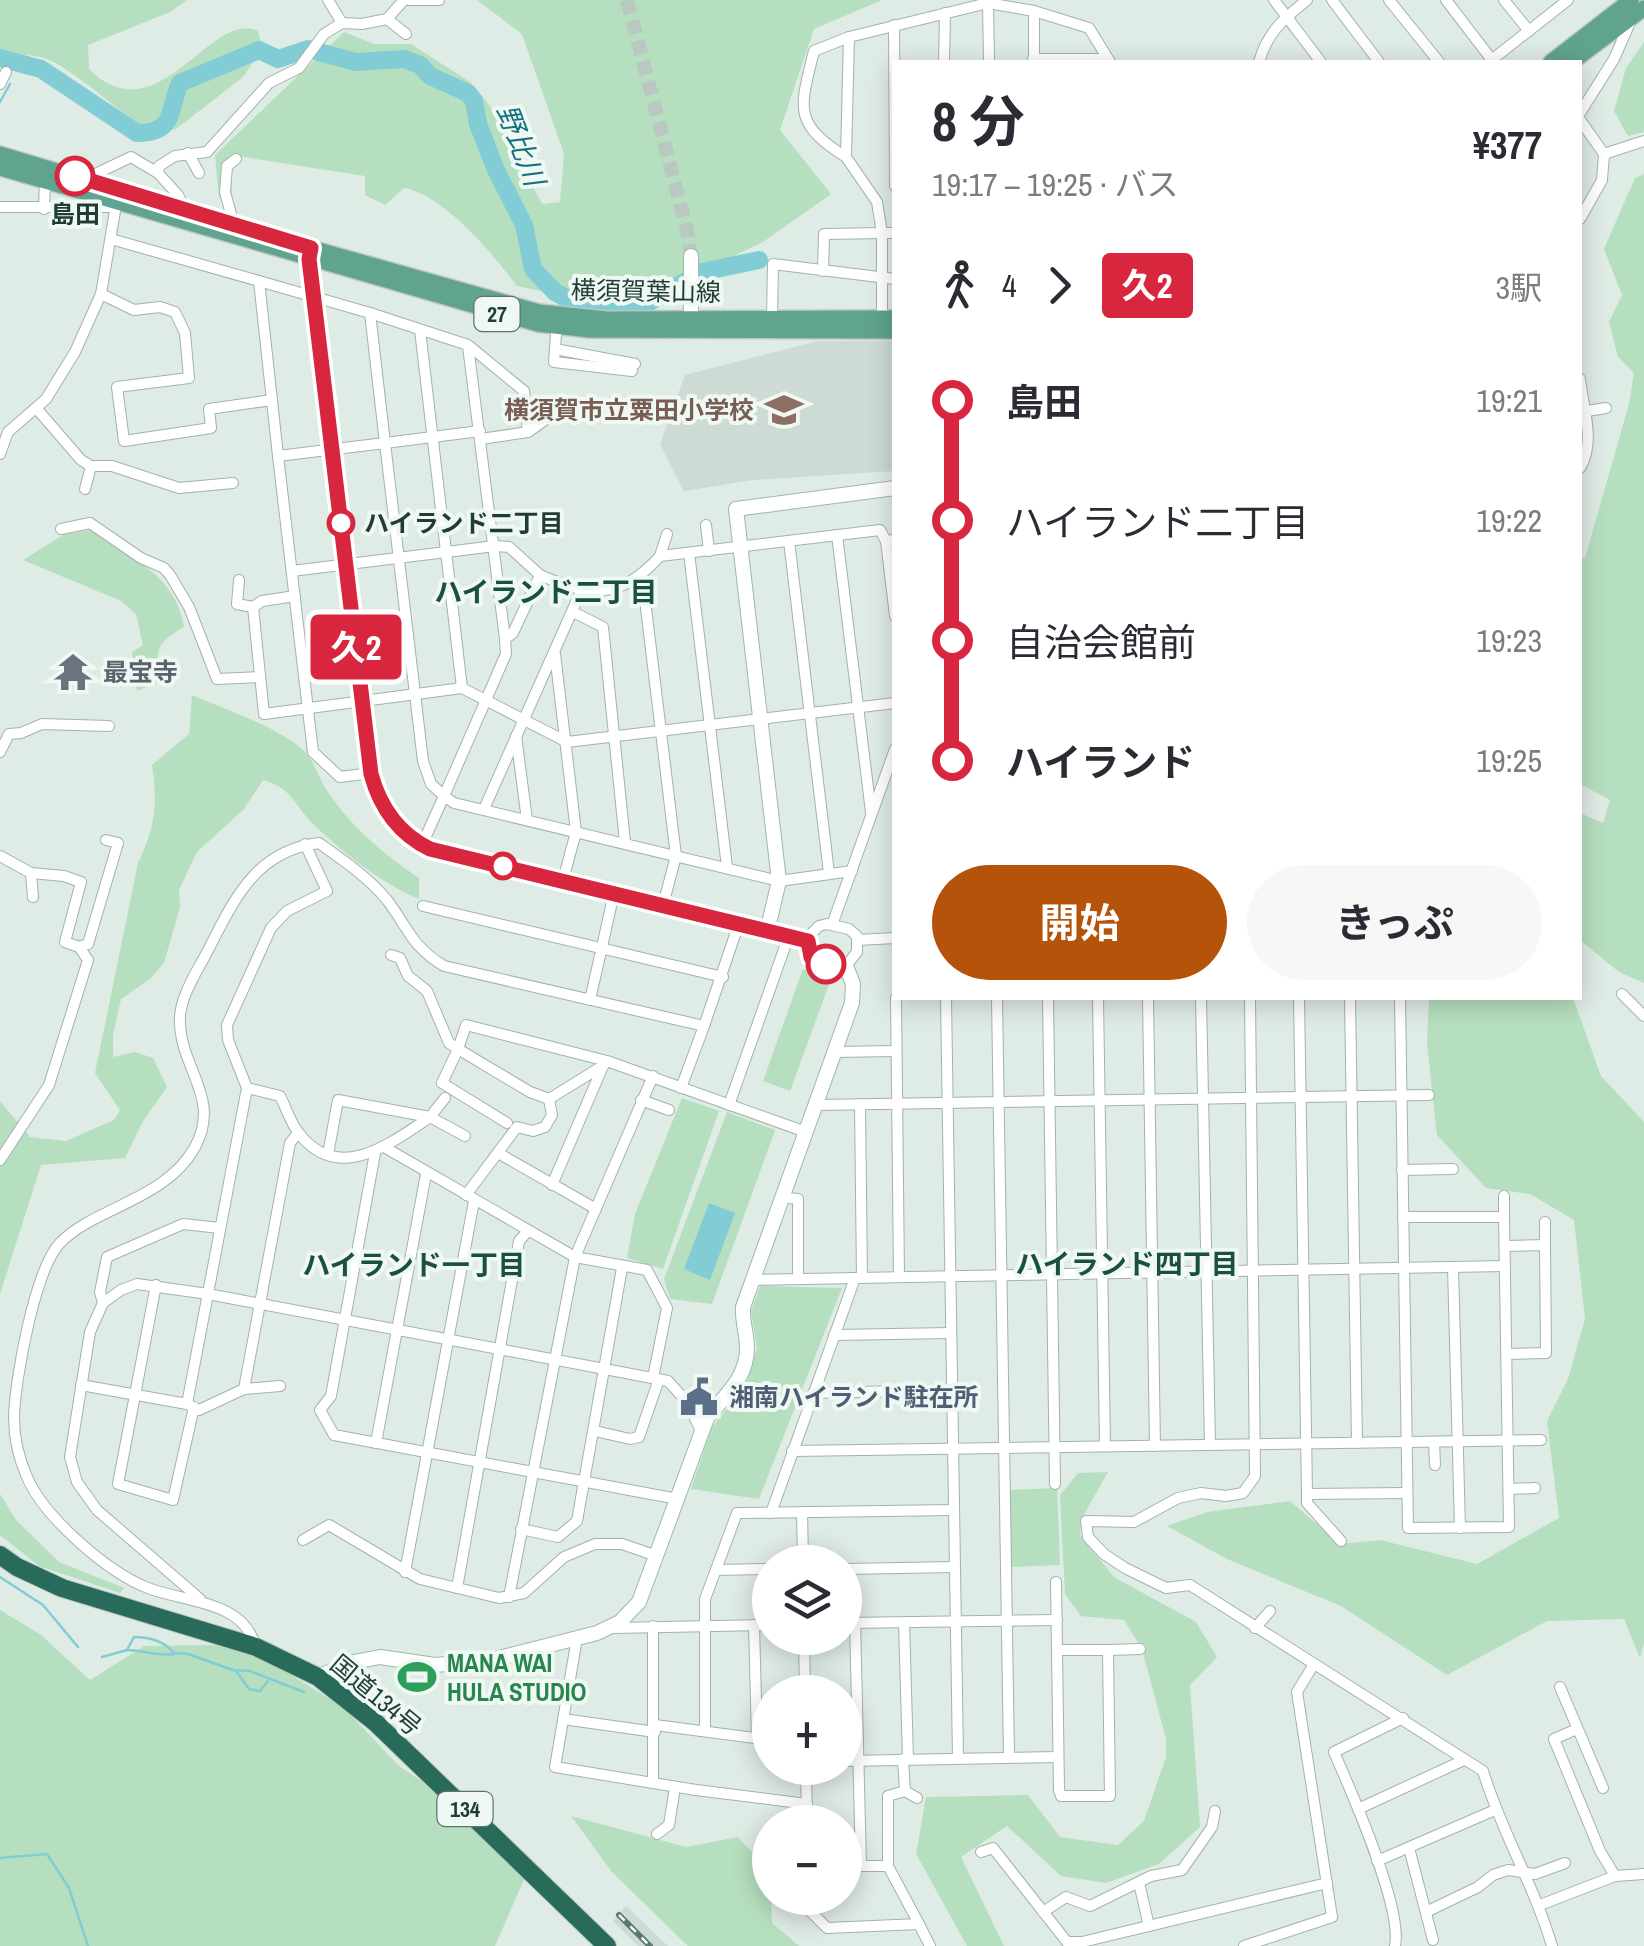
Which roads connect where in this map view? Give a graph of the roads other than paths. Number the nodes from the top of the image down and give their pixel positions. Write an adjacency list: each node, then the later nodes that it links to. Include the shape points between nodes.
1 (328, 0): 17 (street)
2 (407, 0): 3 (street); 16 (street)
3 (439, 0)
4 (1274, 0): 15 (street)
5 (1307, 0): 15 (street)
6 (1332, 0): 29 (street)
7 (1389, 0): 30 (street)
8 (1446, 0): 31 (street)
9 (1504, 0): 19 (street)
10 (1565, 1): 19 (street)
11 (985, 2): 13 (street); 14 (street); 24 (street)
12 (1632, 5): 33 (main road); 34 (main road); 35 (street, via 1614,59)
13 (1034, 11): 25 (street); 26 (street, via 1089,28)
14 (945, 12): 18 (street); 23 (street)
15 (1286, 16): 27 (street); 28 (street)
16 (387, 19): 17 (street); 20 (street)
17 (342, 23): 38 (street, via 317,40 299,68 269,82 207,152)
18 (894, 25): 21 (street); 22 (street)
19 (1529, 31): 32 (street)
20 (406, 34)
21 (848, 38): 41 (street); 41 (street, via 814,51 803,106 818,139)
22 (894, 60)
23 (944, 60)
24 (988, 60)
25 (1034, 60)
26 (1107, 60)
27 (1260, 60)
28 (1319, 60)
29 (1377, 60)
30 (1437, 60)
31 (1490, 60)
32 (1492, 60)
33 (1554, 60)
34 (1574, 60)
35 (1582, 113)
36 (1582, 119): 40 (street)
37 (1644, 142): 40 (street)
38 (188, 153): 44 (street, via 159,166); 45 (street)
39 (0, 154): 46 (main road, 横須賀葉山線 / 27)
40 (1604, 154): 51 (street, via 1602,180)
41 (846, 157): 49 (street)
42 (236, 158): 55 (street, via 227,166 225,192)
43 (0, 168): 47 (main road, 横須賀葉山線 / 27)
44 (158, 173): 46 (street, via 131,158); 54 (street)
45 (199, 173)
46 (89, 176): 50 (main road, 横須賀葉山線 / 27)
47 (45, 182): 50 (main road, 横須賀葉山線 / 27); 53 (street)
48 (892, 186): 49 (street)
49 (869, 187): 56 (street)
50 (119, 195): 53 (street); 54 (main road, 横須賀葉山線 / 27); 55 (main road, 横須賀葉山線 / 27); 58 (street)
51 (1584, 205)
52 (0, 208): 53 (street)
53 (44, 209)
54 (185, 209): 55 (main road, 横須賀葉山線 / 27)
55 (234, 230): 59 (main road, 横須賀葉山線 / 27)
56 (882, 233): 57 (street); 61 (street, via 824,234); 62 (street)
57 (892, 233)
58 (111, 239): 64 (street); 65 (street)
59 (310, 254): 66 (street); 70 (main road, 横須賀葉山線 / 27, via 506,316)
60 (691, 261): 71 (street)
61 (823, 271): 62 (street); 68 (street, via 773,264)
62 (882, 279): 63 (street); 69 (street)
63 (892, 279)
64 (259, 280): 66 (street); 76 (street)
65 (101, 294): 76 (street, via 134,310 176,312 184,332 189,378 117,387 124,440 211,428 209,408); 78 (street, via 75,352)
66 (313, 296): 67 (street); 85 (street)
67 (370, 313): 72 (street); 84 (street)
68 (772, 318): 69 (main road, 横須賀葉山線 / 27); 71 (main road, 横須賀葉山線 / 27)
69 (889, 318)
70 (557, 321): 71 (main road, 横須賀葉山線 / 27); 75 (street, via 554,362)
71 (691, 324): 73 (main road, 横須賀葉山線 / 27)
72 (420, 330): 74 (street); 83 (street)
73 (892, 331)
74 (468, 345): 81 (street, via 524,392); 82 (street)
75 (633, 368)
76 (272, 400): 87 (street)
77 (1606, 408): 80 (street)
78 (37, 409): 86 (street, via 8,432); 89 (street)
79 (558, 411): 81 (street)
80 (1582, 412): 88 (street, via 1588,449)
81 (528, 432): 82 (street)
82 (480, 435): 83 (street); 99 (street)
83 (431, 438): 84 (street); 102 (street)
84 (385, 443): 85 (street); 105 (street)
85 (332, 450): 87 (street); 106 (street)
86 (0, 454)
87 (278, 456): 107 (street)
88 (1582, 463)
89 (92, 466): 90 (street, via 179,488); 91 (street)
90 (234, 483)
91 (85, 488)
92 (892, 488): 100 (street, via 736,509)
93 (706, 525): 101 (street)
94 (61, 529): 117 (street, via 90,523 164,568 189,606 217,679)
95 (668, 534): 104 (street)
96 (837, 534): 97 (street, via 880,530); 98 (street); 123 (street)
97 (891, 540)
98 (790, 541): 100 (street); 125 (street)
99 (495, 546): 102 (street); 108 (street, via 508,547); 115 (street)
100 (740, 548): 101 (street); 126 (street)
101 (709, 551): 103 (street)
102 (448, 552): 105 (street); 118 (street)
103 (689, 553): 104 (street); 128 (street)
104 (660, 556): 109 (street)
105 (398, 558): 106 (street); 119 (street)
106 (346, 564): 107 (street); 120 (street)
107 (292, 571): 112 (street)
108 (540, 575): 111 (street); 115 (street)
109 (642, 575): 111 (street, via 615,589); 130 (street)
110 (238, 580): 113 (street, via 236,604)
111 (581, 591): 114 (street)
112 (295, 596): 113 (street); 124 (street)
113 (253, 608): 117 (street)
114 (573, 612): 116 (street); 132 (street, via 603,627)
115 (505, 640): 121 (street, via 506,654)
116 (555, 652): 127 (street); 133 (street)
117 (258, 678): 124 (street, via 264,714)
118 (462, 688): 119 (street); 121 (street)
119 (414, 695): 120 (street); 137 (street, via 426,773)
120 (362, 701): 124 (street); 136 (street)
121 (485, 702): 127 (street); 137 (street)
122 (892, 703): 123 (street)
123 (858, 707): 125 (street); 139 (street)
124 (308, 708): 136 (street, via 314,752 340,777)
125 (811, 713): 126 (street); 151 (street)
126 (759, 719): 128 (street); 153 (street)
127 (522, 721): 131 (street); 133 (street)
128 (710, 725): 130 (street); 148 (street)
129 (109, 726): 134 (street, via 42,724 8,734)
130 (663, 731): 132 (street); 147 (street)
131 (516, 736): 138 (street); 140 (street)
132 (614, 737): 133 (street); 143 (street)
133 (566, 742): 141 (street)
134 (0, 752)
135 (892, 757): 139 (street)
136 (371, 774): 145 (street, via 389,815)
137 (444, 796): 138 (street); 145 (street)
138 (484, 809): 140 (street)
139 (870, 812): 149 (street)
140 (527, 820): 141 (street)
141 (576, 832): 143 (street); 152 (street)
142 (106, 840): 159 (street, via 118,843)
143 (625, 842): 147 (street)
144 (305, 844): 173 (street, via 319,843 370,881 420,952 444,966); 192 (street, via 328,891 287,911 272,928 227,1025); 323 (street, via 282,854 232,900 183,1000 182,1040 204,1102 196,1146 174,1173 61,1242 45,1264 17,1394 22,1463 54,1514 115,1571 147,1588)
145 (422, 845): 152 (street)
146 (0, 856): 150 (street)
147 (676, 856): 148 (street); 156 (street)
148 (727, 867): 153 (street)
149 (852, 871): 151 (street); 161 (street)
150 (31, 873): 155 (street); 158 (street, via 81,882)
151 (829, 873): 153 (street)
152 (563, 880): 154 (street)
153 (778, 880): 162 (street)
154 (614, 893): 156 (street); 168 (street)
155 (32, 897)
156 (663, 905): 160 (street)
157 (423, 906): 168 (street)
158 (74, 911): 159 (street); 167 (street, via 66,942)
159 (95, 916): 167 (street, via 88,944)
160 (739, 923): 162 (street); 171 (street)
161 (832, 924): 165 (street); 166 (street, via 819,926)
162 (767, 932): 163 (street)
163 (788, 938): 166 (street); 210 (street)
164 (892, 938): 165 (street)
165 (857, 940): 170 (street)
166 (808, 941): 170 (street, via 814,959)
167 (79, 947): 221 (street, via 88,960 86,973 49,1085)
168 (601, 949): 171 (street); 173 (street)
169 (391, 955): 187 (street, via 427,991 449,1043)
170 (846, 966): 188 (street, via 854,996)
171 (723, 977): 186 (street)
172 (1622, 994): 185 (street)
173 (590, 1000): 186 (street)
174 (896, 1000): 189 (street)
175 (946, 1000): 207 (street)
176 (997, 1000): 206 (street)
177 (1048, 1000): 205 (street)
178 (1098, 1000): 203 (street)
179 (1148, 1000): 204 (street)
180 (1200, 1000): 201 (street)
181 (1250, 1000): 199 (street)
182 (1299, 1000): 197 (street)
183 (1350, 1000): 195 (street)
184 (1400, 1000): 196 (street)
185 (1644, 1016)
186 (704, 1026): 193 (street)
187 (458, 1049): 190 (street, via 466,1025); 200 (street); 214 (street, via 442,1082)
188 (836, 1052): 189 (street); 211 (street)
189 (896, 1052): 209 (street)
190 (606, 1063): 191 (street); 200 (street); 225 (street)
191 (652, 1076): 193 (street); 202 (street)
192 (247, 1088): 216 (street, via 280,1096); 233 (street)
193 (682, 1088): 210 (street)
194 (1429, 1095): 196 (street)
195 (1352, 1096): 196 (street); 197 (street); 242 (street)
196 (1401, 1096): 223 (street)
197 (1300, 1097): 199 (street); 243 (street)
198 (444, 1098): 213 (street)
199 (1251, 1098): 201 (street); 244 (street)
200 (548, 1099): 219 (street, via 552,1116 545,1128 517,1128)
201 (1202, 1099): 204 (street); 246 (street)
202 (641, 1100): 212 (street); 229 (street)
203 (1100, 1100): 204 (street); 205 (street); 247 (street)
204 (1150, 1100): 245 (street)
205 (1049, 1101): 206 (street); 248 (street)
206 (999, 1102): 207 (street); 249 (street)
207 (948, 1103): 209 (street); 250 (street)
208 (860, 1104): 209 (street); 211 (street); 252 (street)
209 (897, 1104): 251 (street)
210 (729, 1105): 215 (street)
211 (816, 1105): 215 (street)
212 (669, 1110)
213 (430, 1117): 217 (street); 218 (street); 220 (street, via 338,1100)
214 (507, 1123)
215 (806, 1132): 254 (street)
216 (298, 1133): 220 (street); 258 (street, via 290,1143)
217 (465, 1136)
218 (379, 1150): 220 (street, via 352,1159); 224 (street); 259 (street)
219 (498, 1153): 225 (street); 227 (street)
220 (328, 1154)
221 (0, 1160)
222 (1453, 1168): 223 (street)
223 (1402, 1170): 231 (street)
224 (426, 1174): 227 (street); 260 (street)
225 (552, 1185): 229 (street)
226 (1504, 1196): 230 (street)
227 (470, 1198): 234 (street); 263 (street)
228 (788, 1198): 253 (street, via 798,1199)
229 (596, 1209): 237 (street)
230 (1504, 1217): 231 (street); 236 (street)
231 (1403, 1218): 241 (street)
232 (1545, 1222): 235 (street)
233 (220, 1228): 256 (street); 257 (street, via 183,1224 106,1257)
234 (528, 1232): 237 (street); 264 (street, via 519,1242)
235 (1545, 1245): 236 (street); 265 (street, via 1546,1353)
236 (1506, 1246): 238 (street)
237 (575, 1257): 240 (street); 266 (street)
238 (1505, 1266): 239 (street); 265 (street)
239 (1453, 1267): 241 (street); 282 (street)
240 (622, 1268): 267 (street); 268 (street, via 647,1270 666,1308)
241 (1404, 1268): 242 (street); 280 (street)
242 (1354, 1269): 243 (street); 284 (street)
243 (1303, 1270): 244 (street); 286 (street)
244 (1254, 1271): 246 (street); 285 (street)
245 (1152, 1272): 246 (street); 247 (street); 289 (street)
246 (1206, 1272): 287 (street)
247 (1102, 1273): 248 (street); 288 (street)
248 (1052, 1274): 249 (street); 290 (street)
249 (1000, 1275): 250 (street); 292 (street)
250 (950, 1276): 251 (street); 261 (street)
251 (899, 1277): 252 (street)
252 (858, 1278): 253 (street); 262 (street)
253 (798, 1279): 254 (street)
254 (752, 1280): 276 (street, via 742,1312 742,1372)
255 (156, 1285): 256 (street); 257 (street, via 137,1284); 274 (street)
256 (208, 1294): 258 (street); 275 (street)
257 (103, 1302): 269 (street)
258 (260, 1304): 259 (street); 271 (street)
259 (344, 1320): 260 (street); 283 (street, via 331,1396 320,1410 334,1434)
260 (397, 1330): 263 (street); 283 (street)
261 (951, 1333): 262 (street); 272 (street)
262 (834, 1335): 273 (street)
263 (448, 1339): 264 (street); 294 (street)
264 (502, 1349): 266 (street); 295 (street)
265 (1507, 1354): 279 (street)
266 (555, 1359): 267 (street); 297 (street)
267 (606, 1369): 268 (street); 277 (street)
268 (656, 1379): 276 (street, via 668,1381 687,1402); 277 (street, via 639,1437)
269 (81, 1384): 274 (street); 323 (street, via 70,1457 77,1482 97,1510)
270 (280, 1386): 271 (street)
271 (244, 1389): 275 (street, via 199,1410)
272 (952, 1390): 273 (street); 291 (street)
273 (813, 1393): 293 (street)
274 (136, 1395): 275 (street); 275 (street, via 118,1484 173,1500)
275 (190, 1406)
276 (701, 1431): 304 (street)
277 (595, 1432): 298 (street)
278 (1541, 1440): 279 (street)
279 (1509, 1441): 282 (street); 300 (street)
280 (1406, 1442): 281 (street); 284 (street); 302 (street)
281 (1434, 1442): 282 (street); 296 (street)
282 (1458, 1442): 308 (street)
283 (376, 1443): 294 (street)
284 (1357, 1443): 286 (street)
285 (1256, 1444): 286 (street); 287 (street); 334 (street, via 1255,1476 1243,1494 1178,1498 1134,1522 1086,1522 1088,1537 1125,1568 1166,1588 1190,1585)
286 (1306, 1444): 303 (street)
287 (1210, 1445): 289 (street)
288 (1104, 1446): 289 (street); 290 (street)
289 (1155, 1446)
290 (1055, 1447): 292 (street); 299 (street)
291 (953, 1448): 292 (street); 293 (street); 305 (street)
292 (1004, 1448): 325 (street)
293 (792, 1451): 307 (street)
294 (427, 1452): 295 (street); 319 (street)
295 (480, 1462): 297 (street); 321 (street)
296 (1434, 1465)
297 (532, 1471): 298 (street); 309 (street)
298 (586, 1482): 304 (street); 309 (street, via 578,1521 558,1538)
299 (1056, 1484)
300 (1509, 1488): 301 (street); 308 (street, via 1509,1527)
301 (1535, 1488)
302 (1407, 1493): 303 (street); 308 (street, via 1408,1528)
303 (1307, 1494): 311 (street, via 1307,1503)
304 (678, 1499): 314 (street)
305 (954, 1510): 306 (street); 315 (street)
306 (802, 1512): 307 (street); 312 (street)
307 (770, 1513): 317 (street, via 737,1513)
308 (1460, 1528)
309 (522, 1529): 322 (street)
310 (303, 1540): 319 (street, via 330,1525)
311 (1341, 1542)
312 (803, 1545)
313 (0, 1555): 336 (highway, 国道134号 / 134, via 62,1588)
314 (657, 1556): 322 (street, via 609,1542 584,1547); 333 (street, via 639,1602)
315 (955, 1567): 316 (street); 327 (street)
316 (862, 1568)
317 (716, 1570): 318 (street); 330 (street, via 704,1598)
318 (752, 1570)
319 (405, 1572): 321 (street)
320 (1056, 1582): 326 (street)
321 (457, 1588): 322 (street)
322 (509, 1597)
323 (200, 1600): 336 (street, via 244,1624)
324 (1270, 1611): 334 (street)
325 (1006, 1620): 326 (street); 327 (street); 349 (street)
326 (1057, 1620): 338 (street)
327 (956, 1621): 328 (street); 351 (street)
328 (904, 1622): 329 (street); 352 (street)
329 (862, 1623)
330 (704, 1625): 331 (street); 332 (street); 347 (street)
331 (752, 1625)
332 (654, 1626): 333 (street); 345 (street)
333 (609, 1628): 335 (street)
334 (1255, 1628): 340 (street)
335 (576, 1638): 341 (street, via 455,1665 380,1657); 344 (street)
336 (256, 1647): 341 (highway, 国道134号 / 134)
337 (1140, 1649): 339 (street)
338 (1058, 1650): 339 (street); 350 (street)
339 (1108, 1650): 350 (street, via 1110,1796 1061,1796)
340 (1314, 1664): 343 (street); 376 (street, via 1297,1692)
341 (318, 1676): 384 (highway, 国道134号 / 134, via 376,1723)
342 (1560, 1687): 346 (street)
343 (1403, 1718): 354 (street); 362 (street, via 1334,1752)
344 (563, 1719): 345 (street); 355 (street, via 556,1767)
345 (655, 1728): 347 (street); 355 (street)
346 (1577, 1730): 358 (street); 373 (street, via 1554,1739)
347 (705, 1732): 348 (street)
348 (752, 1737)
349 (1009, 1757): 350 (street); 351 (street)
350 (1058, 1757)
351 (958, 1758): 352 (street)
352 (906, 1759): 353 (street); 359 (street)
353 (862, 1760)
354 (1464, 1760): 362 (street); 364 (street, via 1483,1771)
355 (654, 1783): 357 (street)
356 (806, 1785): 361 (street)
357 (675, 1787): 361 (street); 365 (street, via 669,1825)
358 (1603, 1788)
359 (905, 1791): 360 (street); 371 (street, via 888,1796)
360 (916, 1798)
361 (806, 1804)
362 (1358, 1809): 368 (street)
363 (1215, 1810): 375 (street, via 1212,1826 1182,1870)
364 (1495, 1810): 366 (street); 372 (street)
365 (657, 1834)
366 (1410, 1848): 368 (street); 378 (street)
367 (981, 1852): 379 (street, via 993,1848)
368 (1377, 1861): 387 (street, via 1398,1931)
369 (1565, 1863): 372 (street)
370 (862, 1866): 371 (street)
371 (888, 1866): 381 (street)
372 (1524, 1871): 377 (street); 378 (street, via 1492,1875)
373 (1615, 1876): 374 (street); 377 (street)
374 (1642, 1879)
375 (1139, 1883): 379 (street, via 1090,1906 1066,1896); 382 (street)
376 (1327, 1883): 382 (street); 386 (street, via 1332,1917)
377 (1540, 1905): 388 (street)
378 (1428, 1911): 383 (street)
379 (1043, 1912): 382 (street, via 1067,1942)
380 (814, 1915): 381 (street, via 828,1928)
381 (918, 1924): 385 (street)
382 (1149, 1926)
383 (1434, 1940)
384 (607, 1946)
385 (930, 1946)
386 (1244, 1946)
387 (1395, 1946)
388 (1552, 1946)

